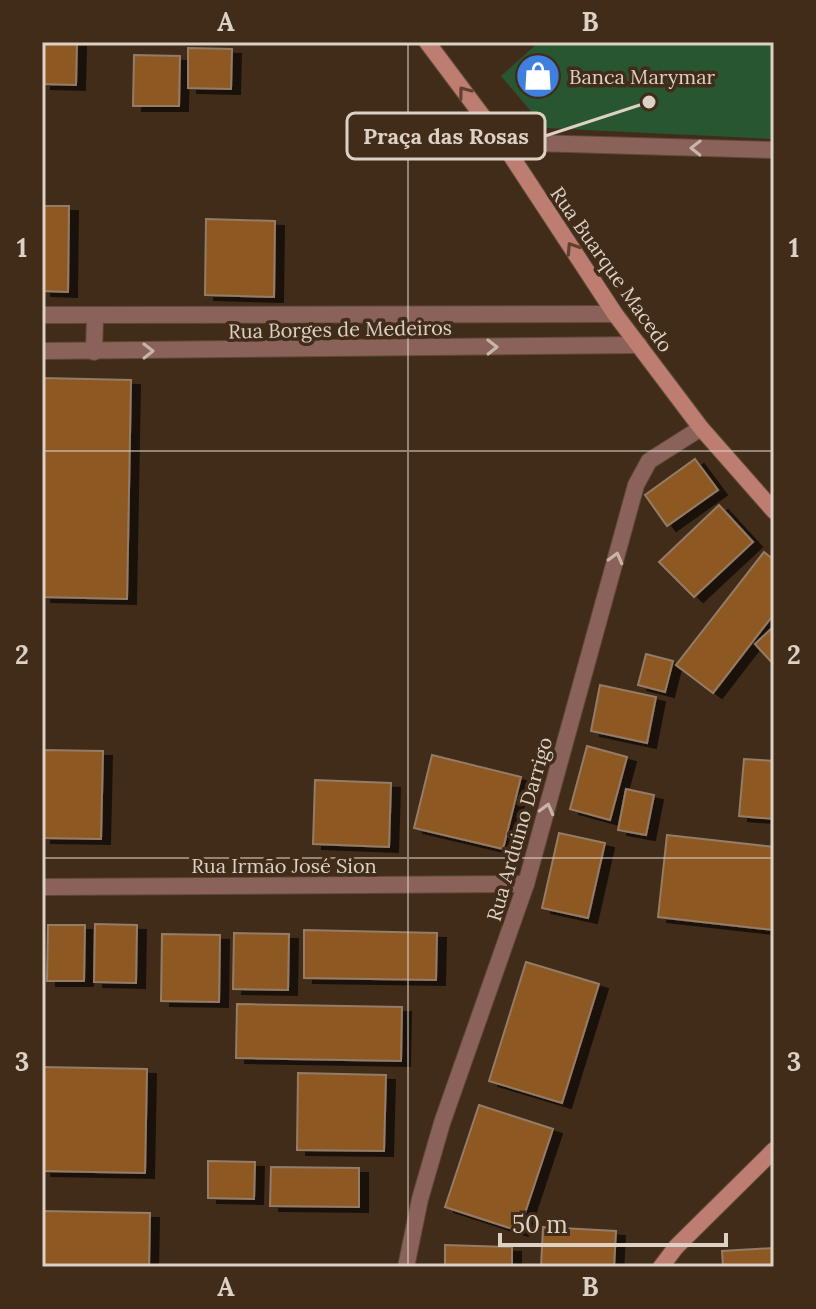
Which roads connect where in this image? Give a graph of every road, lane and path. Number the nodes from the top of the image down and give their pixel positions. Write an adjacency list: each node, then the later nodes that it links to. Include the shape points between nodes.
1 (427, 42): 2 (main road, Rua Buarque Macedo, one-way to 1)
2 (502, 142): 3 (street, one-way to 2); 4 (main road, Rua Buarque Macedo, one-way to 2)
3 (774, 150)
4 (615, 314): 6 (street, Rua Borges de Medeiros); 7 (main road, Rua Buarque Macedo)
5 (42, 315): 6 (street, Rua Borges de Medeiros)
6 (95, 317): 9 (street)
7 (639, 345): 9 (street, Rua Borges de Medeiros, one-way to 7); 10 (main road, Rua Buarque Macedo)
8 (42, 351): 9 (street, Rua Borges de Medeiros)
9 (94, 352)
10 (701, 428): 11 (main road, Rua Buarque Macedo); 13 (street, Rua Arduino Darrigo, one-way to 10, via 636,485 649,461)
11 (768, 494): 12 (main road, Rua Buarque Macedo)
12 (774, 511)
13 (526, 884): 14 (street, Rua Irmão José Sion); 16 (street, Rua Arduino Darrigo, via 442,1123)
14 (42, 887)
15 (774, 1150): 17 (main road)
16 (406, 1267)
17 (661, 1267)

